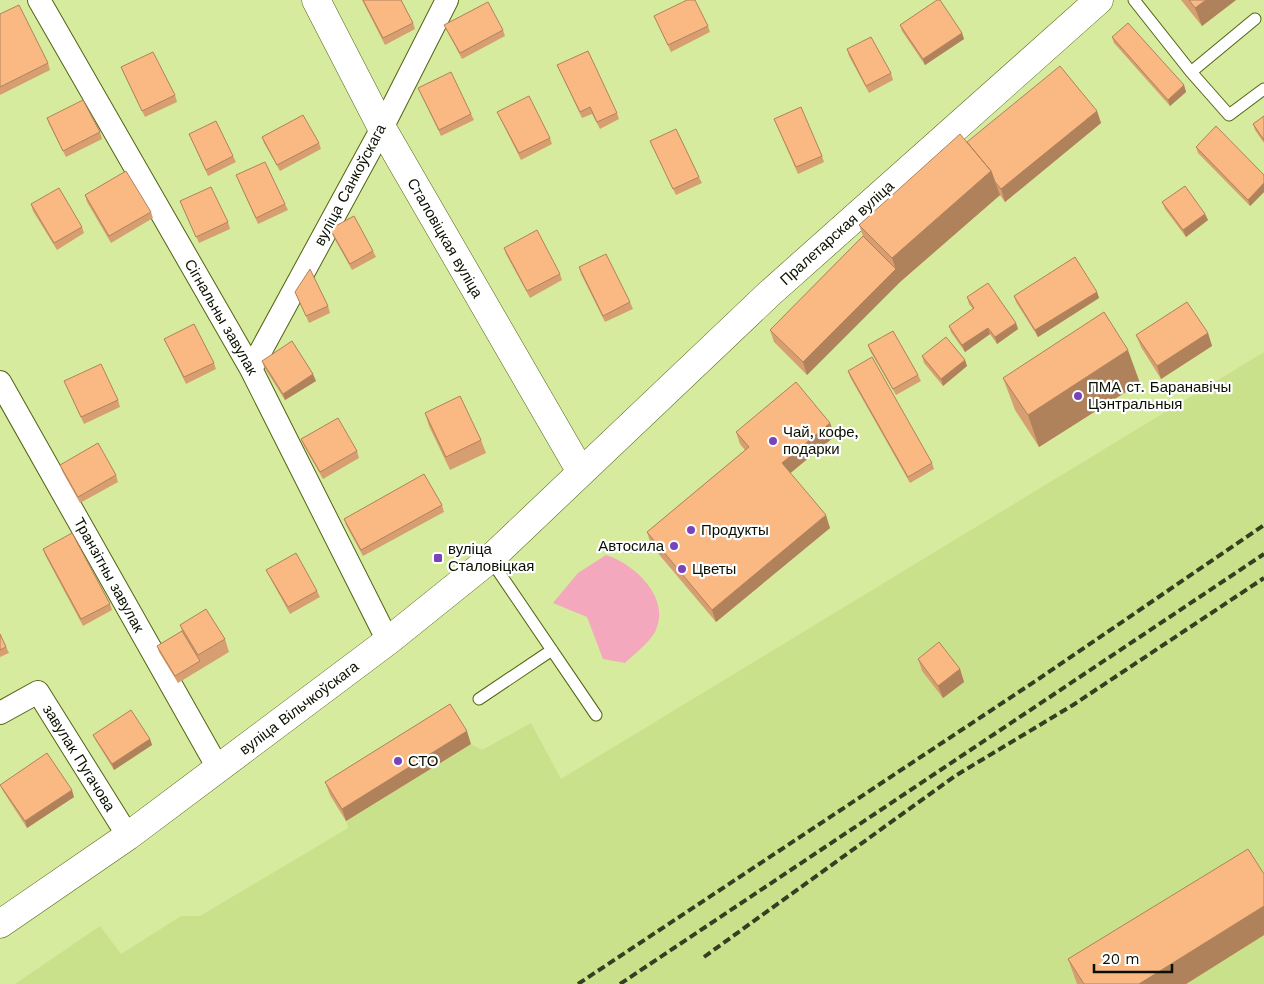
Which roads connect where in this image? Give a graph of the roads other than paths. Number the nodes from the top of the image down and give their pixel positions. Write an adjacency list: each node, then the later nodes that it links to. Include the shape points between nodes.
1 (39, 0): 10 (street, Сігнальны завулак)
2 (316, 0): 9 (main road, Сталовіцкая вуліца)
3 (447, 0): 9 (street, вуліца Санкоўскага)
4 (1099, 0): 12 (main road, Пралетарская вуліца, via 770,292)
5 (1134, 0): 7 (lane)
6 (1255, 19): 7 (lane)
7 (1191, 72): 8 (lane, via 1229,115)
8 (1264, 89)
9 (382, 128): 10 (street, вуліца Санкоўскага); 12 (main road, Сталовіцкая вуліца)
10 (252, 369): 14 (street, Сігнальны завулак)
11 (0, 382): 19 (street, Транзітны завулак)
12 (581, 472): 13 (main road, вуліца Вільчкоўскага)
13 (490, 559): 14 (main road, вуліца Вільчкоўскага); 15 (lane)
14 (388, 641): 19 (main road, вуліца Вільчкоўскага)
15 (552, 650): 16 (lane); 18 (lane)
16 (479, 699)
17 (0, 714): 20 (street, завулак Пугачова, via 38,692)
18 (596, 715)
19 (218, 768): 20 (main road, вуліца Вільчкоўскага)
20 (128, 836): 21 (main road, вуліца Вільчкоўскага)
21 (0, 924)

